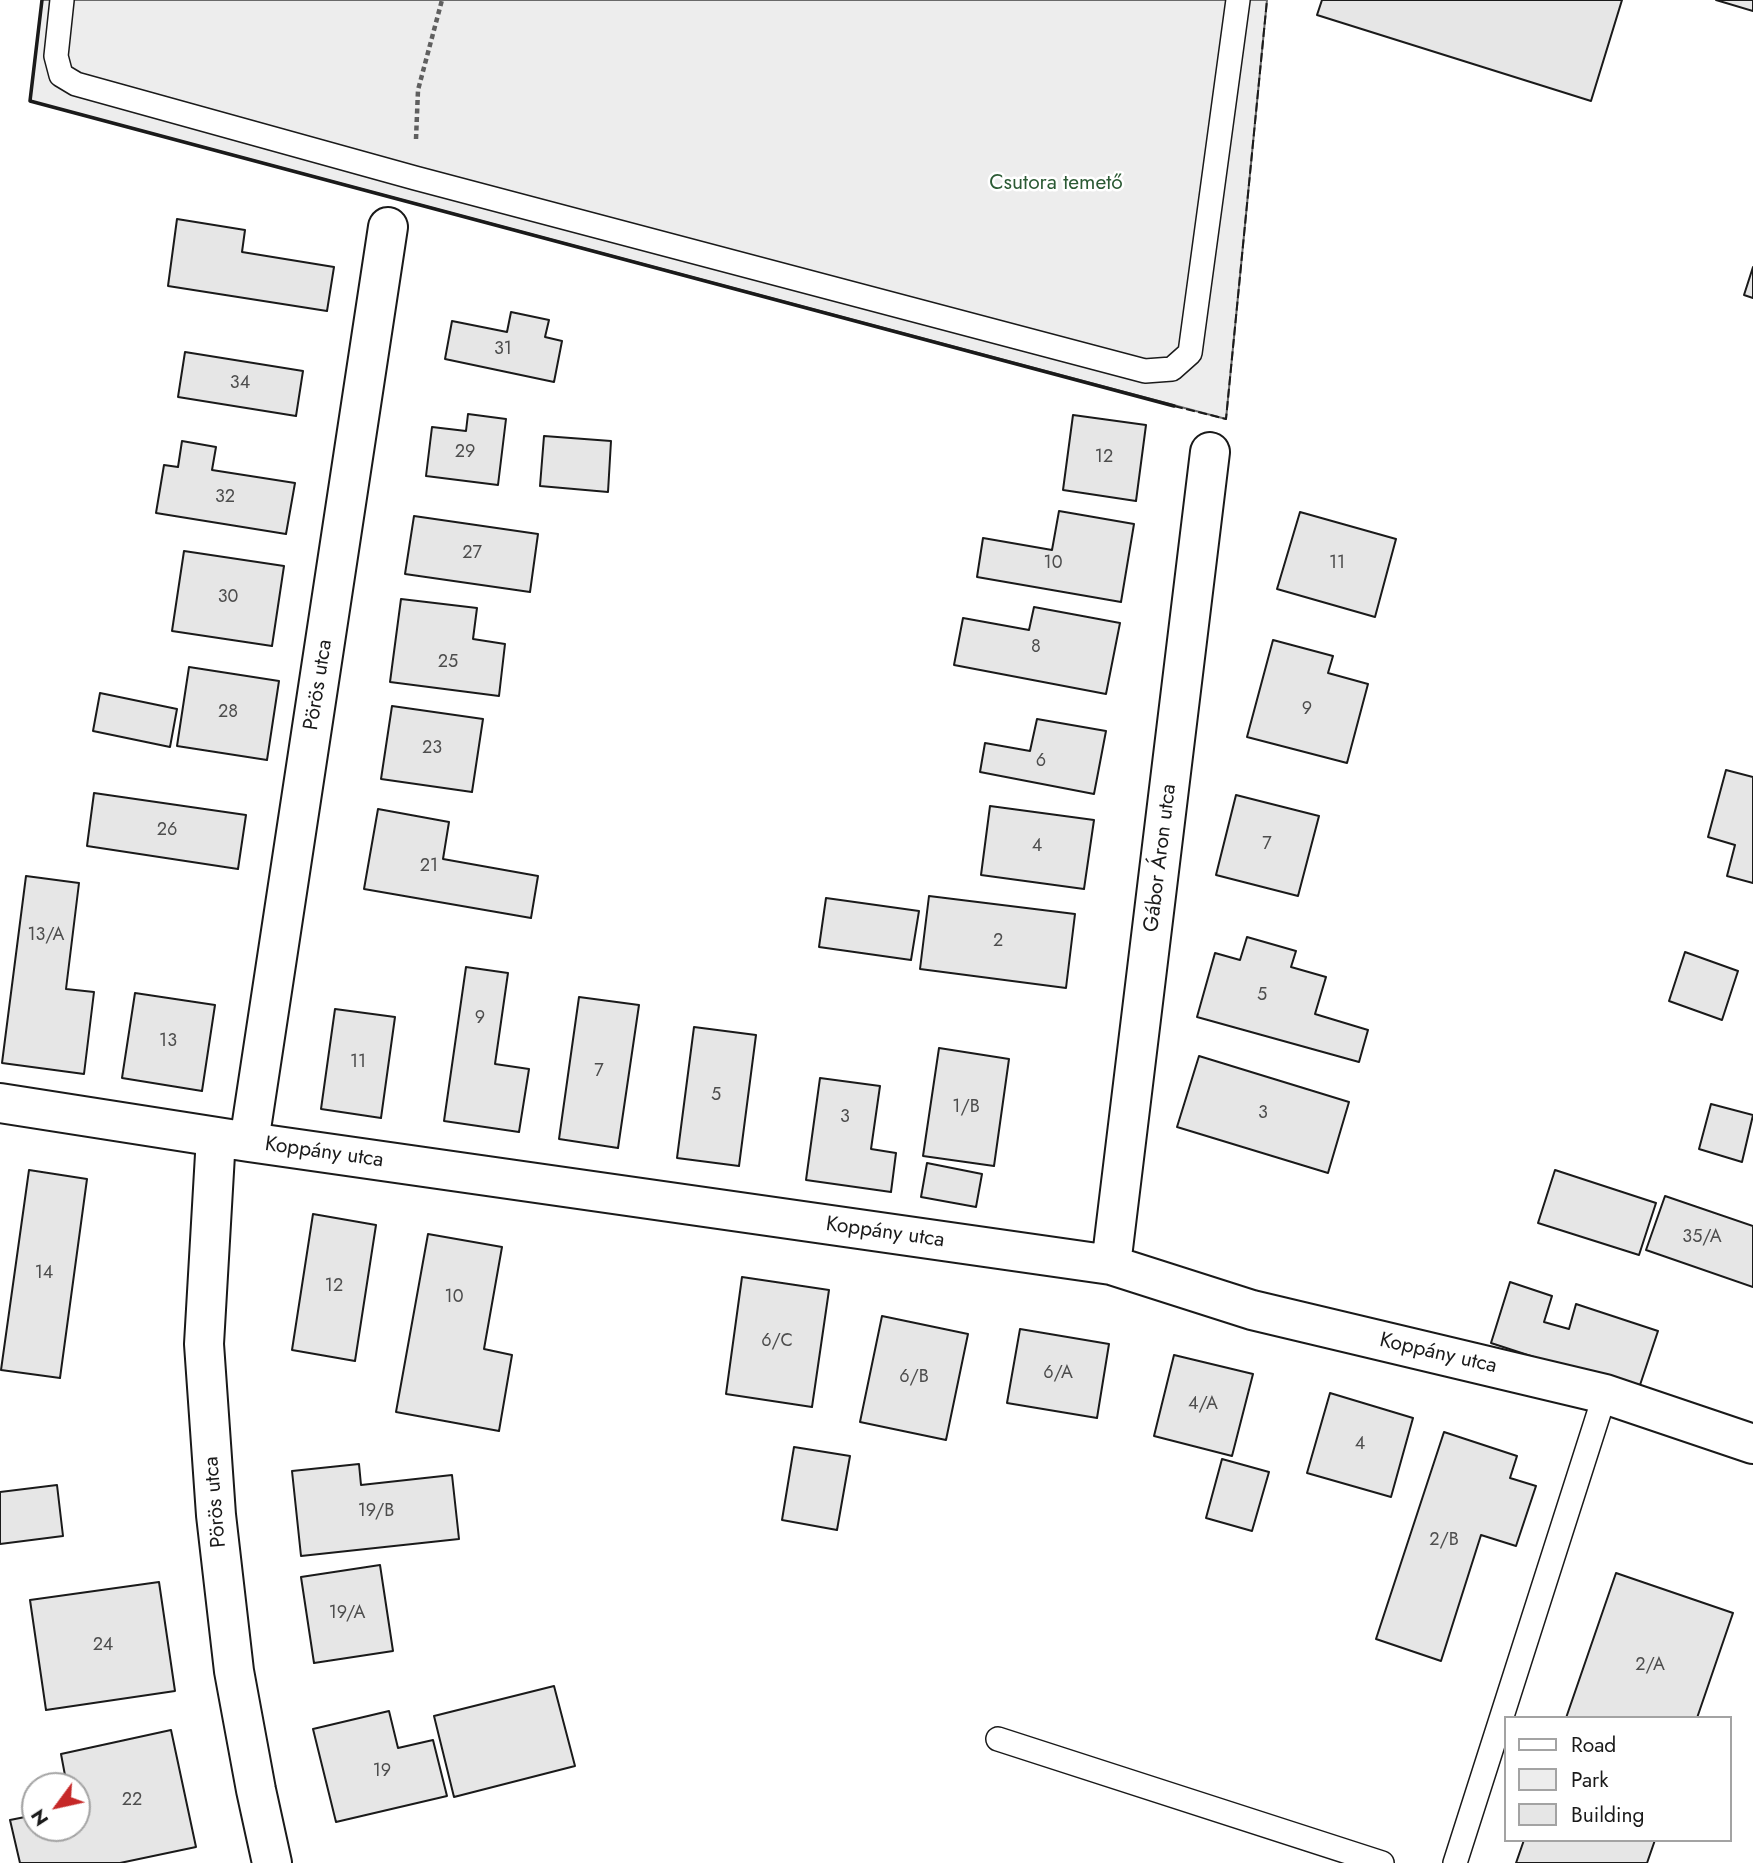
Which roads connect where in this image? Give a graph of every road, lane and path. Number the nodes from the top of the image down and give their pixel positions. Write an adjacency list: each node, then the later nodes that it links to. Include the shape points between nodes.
1 (62, 0): 4 (lane, via 56,56 61,75 76,84)
2 (442, 0): 4 (path, via 418,90)
3 (1238, 0): 4 (lane, via 1191,353 1172,369 1145,371)
4 (415, 178)
5 (388, 227): 8 (street, Pörös utca)
6 (1210, 452): 9 (street, Gábor Áron utca)
7 (0, 1103): 8 (street, Koppány utca)
8 (232, 1140): 9 (street, Koppány utca); 13 (street, Pörös utca, via 204,1343 216,1515 234,1671)
9 (1111, 1265): 10 (street, Koppány utca, via 1252,1310)
10 (1605, 1394): 11 (street, Koppány utca); 15 (lane)
11 (1753, 1444)
12 (998, 1739): 14 (lane)
13 (272, 1863)
14 (1382, 1863)
15 (1455, 1863)

